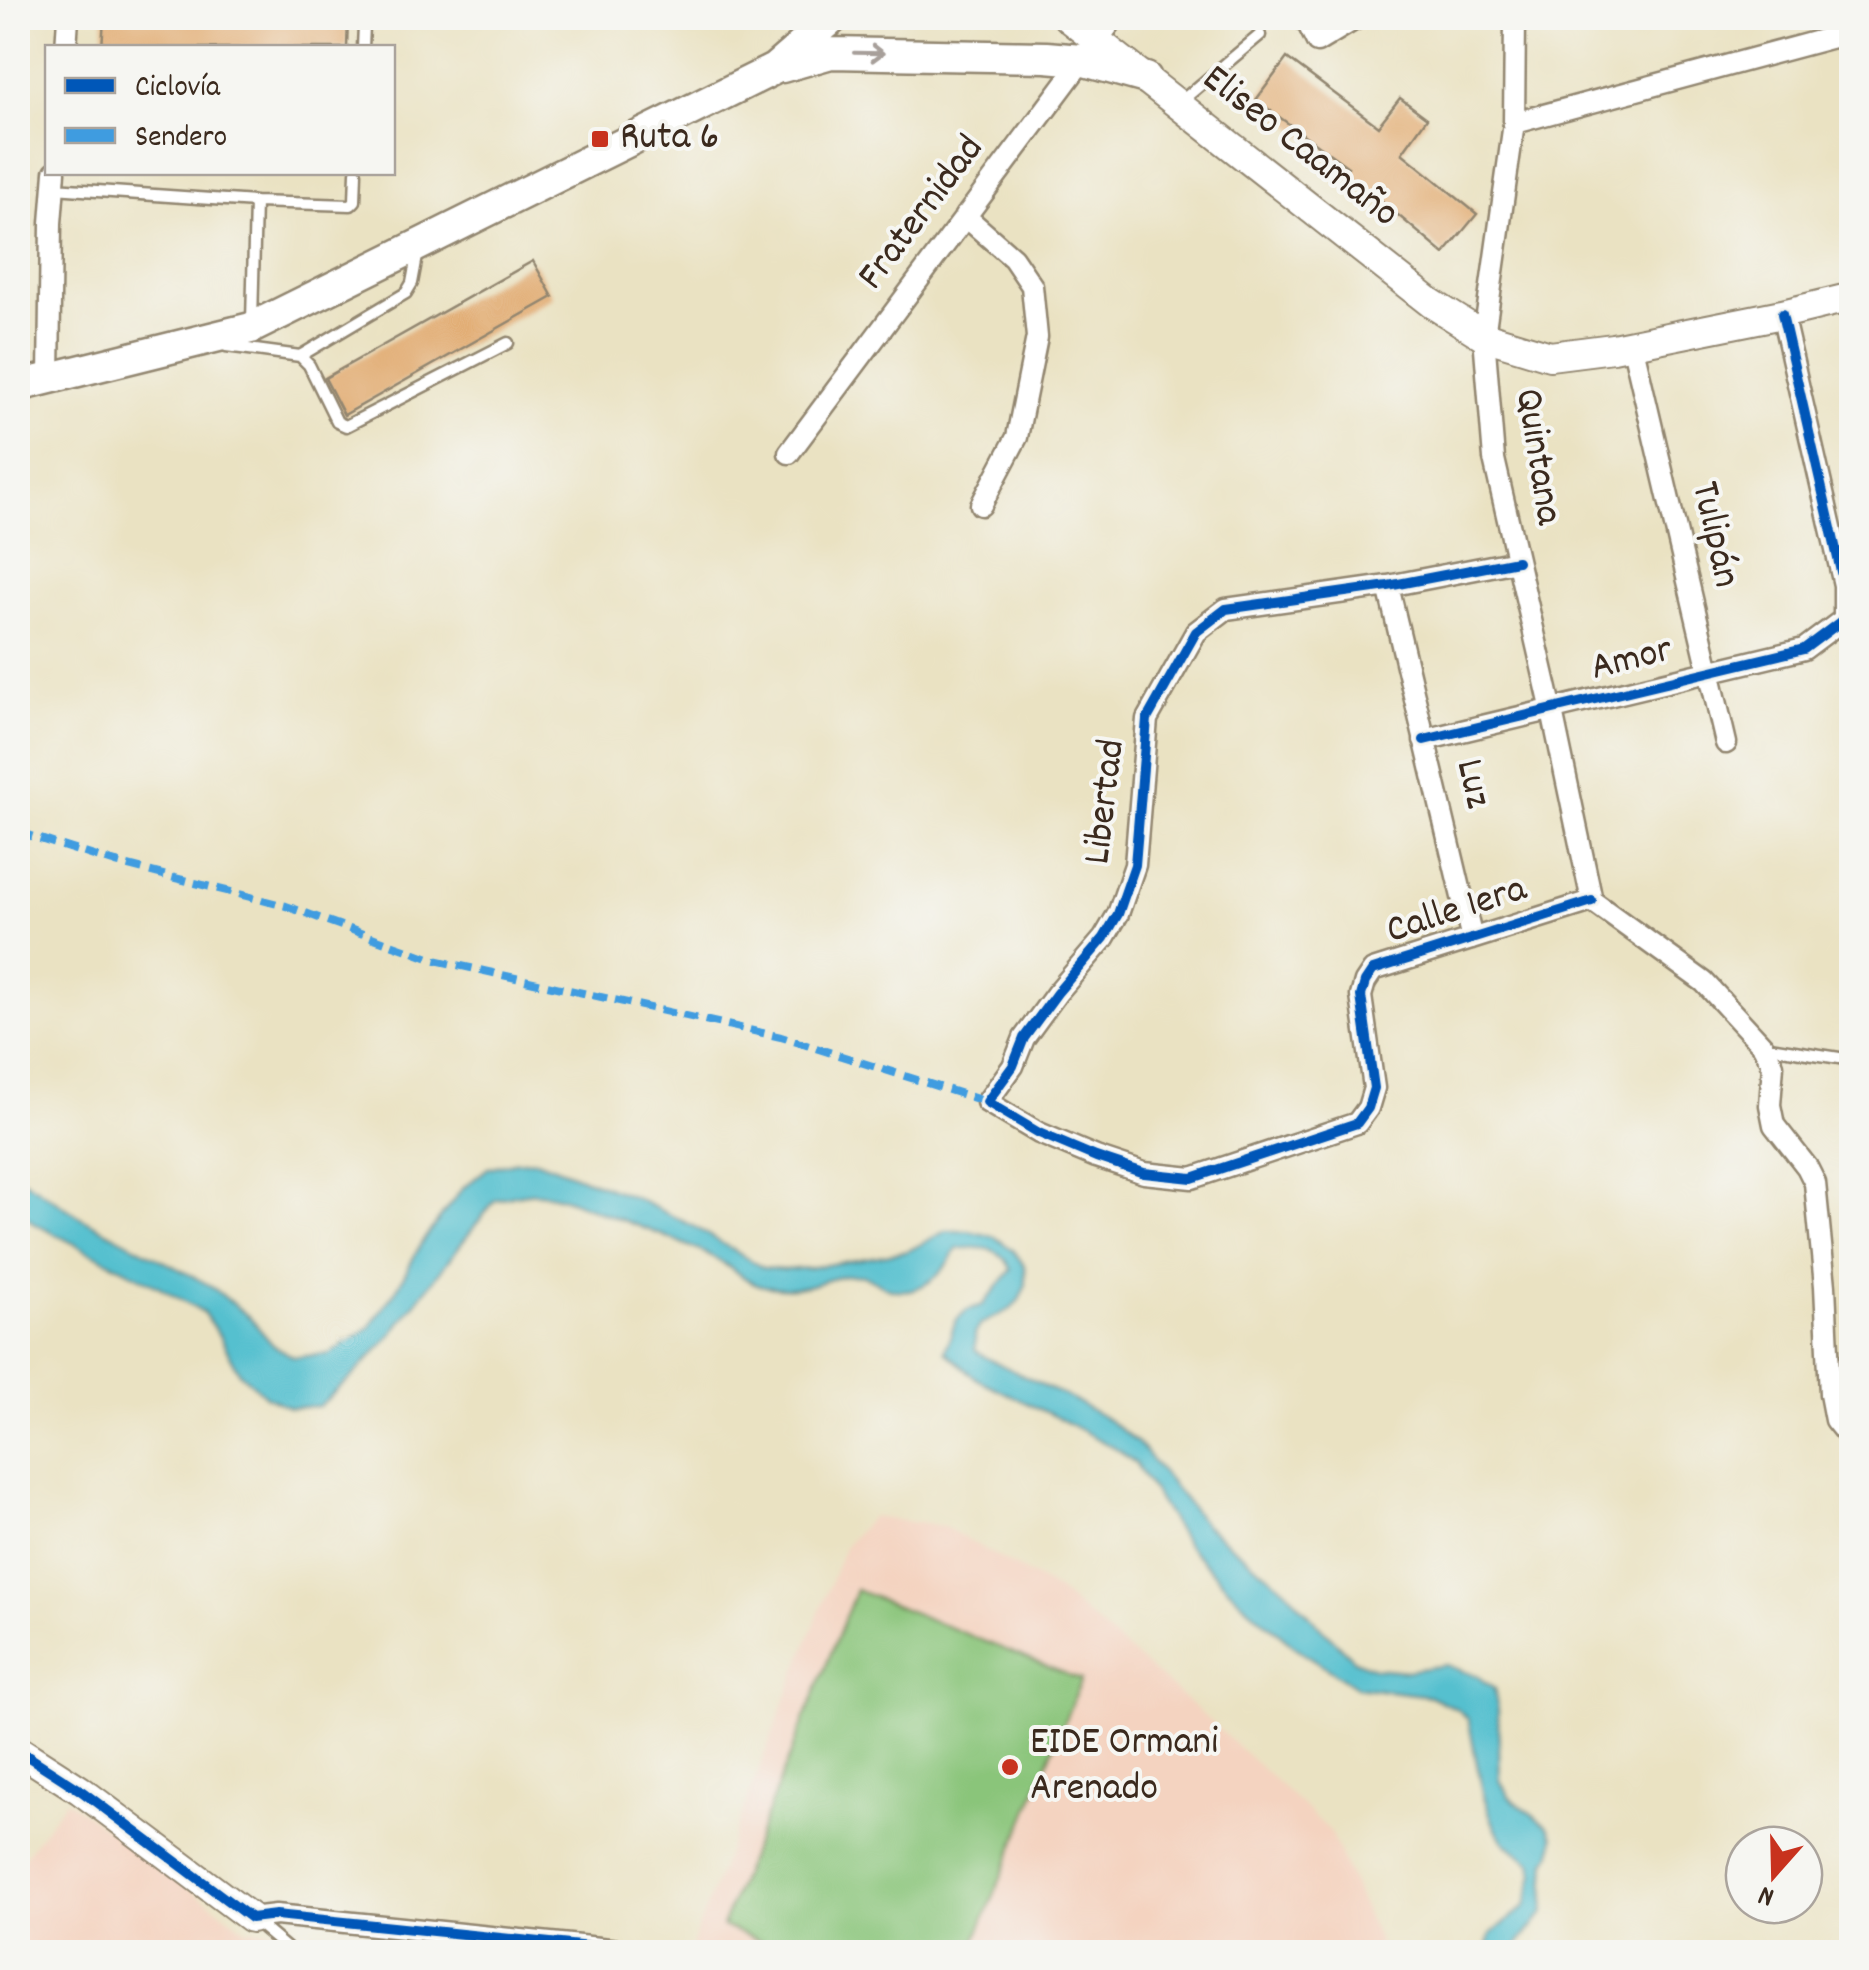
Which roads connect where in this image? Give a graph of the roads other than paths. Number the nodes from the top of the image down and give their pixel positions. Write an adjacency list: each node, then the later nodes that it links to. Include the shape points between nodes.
1 (68, 18): 11 (street)
2 (358, 18): 12 (lane)
3 (832, 18): 13 (main road)
4 (1068, 18): 10 (main road)
5 (1305, 18): 6 (street, via 1318,42)
6 (1358, 18)
7 (1514, 18): 16 (street, Quintana)
8 (1852, 32): 16 (street)
9 (1260, 35): 15 (lane)
10 (1098, 39): 13 (main road, one-way to 10, via 832,52 1046,57); 14 (main road); 20 (street, Fraternidad)
11 (66, 45)
12 (362, 45)
13 (774, 69): 21 (main road)
14 (1146, 78): 15 (main road, Eliseo Caamaño)
15 (1178, 104): 25 (main road, Eliseo Caamaño, via 1431,304)
16 (1514, 124): 25 (street, Quintana)
17 (356, 175): 19 (lane, via 351,205)
18 (55, 180): 19 (lane); 30 (street)
19 (256, 202): 24 (lane)
20 (965, 216): 32 (street, Fraternidad); 33 (street, via 1013,258 1032,286 1037,337 1017,437)
21 (419, 245): 24 (main road); 29 (lane, via 406,293)
22 (1852, 296): 23 (main road, Eliseo Caamaño)
23 (1782, 314): 28 (main road, Eliseo Caamaño); 36 (street, Amor, via 1844,585 1844,619 1804,649)
24 (252, 328): 26 (main road)
25 (1484, 336): 28 (main road, Eliseo Caamaño, via 1550,356); 34 (street, Quintana, via 1494,459)
26 (195, 342): 29 (lane); 30 (main road)
27 (508, 343): 29 (lane, via 346,426 337,422)
28 (1632, 343): 36 (street, Tulipán)
29 (300, 356)
30 (49, 378): 31 (main road)
31 (18, 386)
32 (789, 453)
33 (980, 506)
34 (1517, 561): 35 (street, Libertad); 37 (street, Quintana)
35 (1388, 586): 38 (street, Luz); 44 (street, Libertad, via 1226,609 1196,632 1147,720 1135,864 1118,914 1024,1038 1014,1066 988,1102 1096,1156 1144,1173)
36 (1710, 672): 37 (street, Amor); 39 (street, Tulipán)
37 (1552, 711): 38 (street, Amor); 40 (street, Quintana)
38 (1424, 740): 41 (street, Luz)
39 (1726, 743)
40 (1592, 901): 41 (street, Calle 1era); 42 (street, via 1704,982)
41 (1472, 939): 44 (street, Calle 1era, via 1372,970 1362,996 1374,1088 1356,1123)
42 (1764, 1046): 43 (lane); 45 (street, via 1773,1065 1774,1125 1815,1184 1830,1394 1836,1420)
43 (1852, 1060)
44 (1192, 1178)
45 (1852, 1441)
46 (18, 1750): 47 (main road)
47 (251, 1918): 48 (lane); 49 (street)
48 (291, 1952)
49 (639, 1952)

